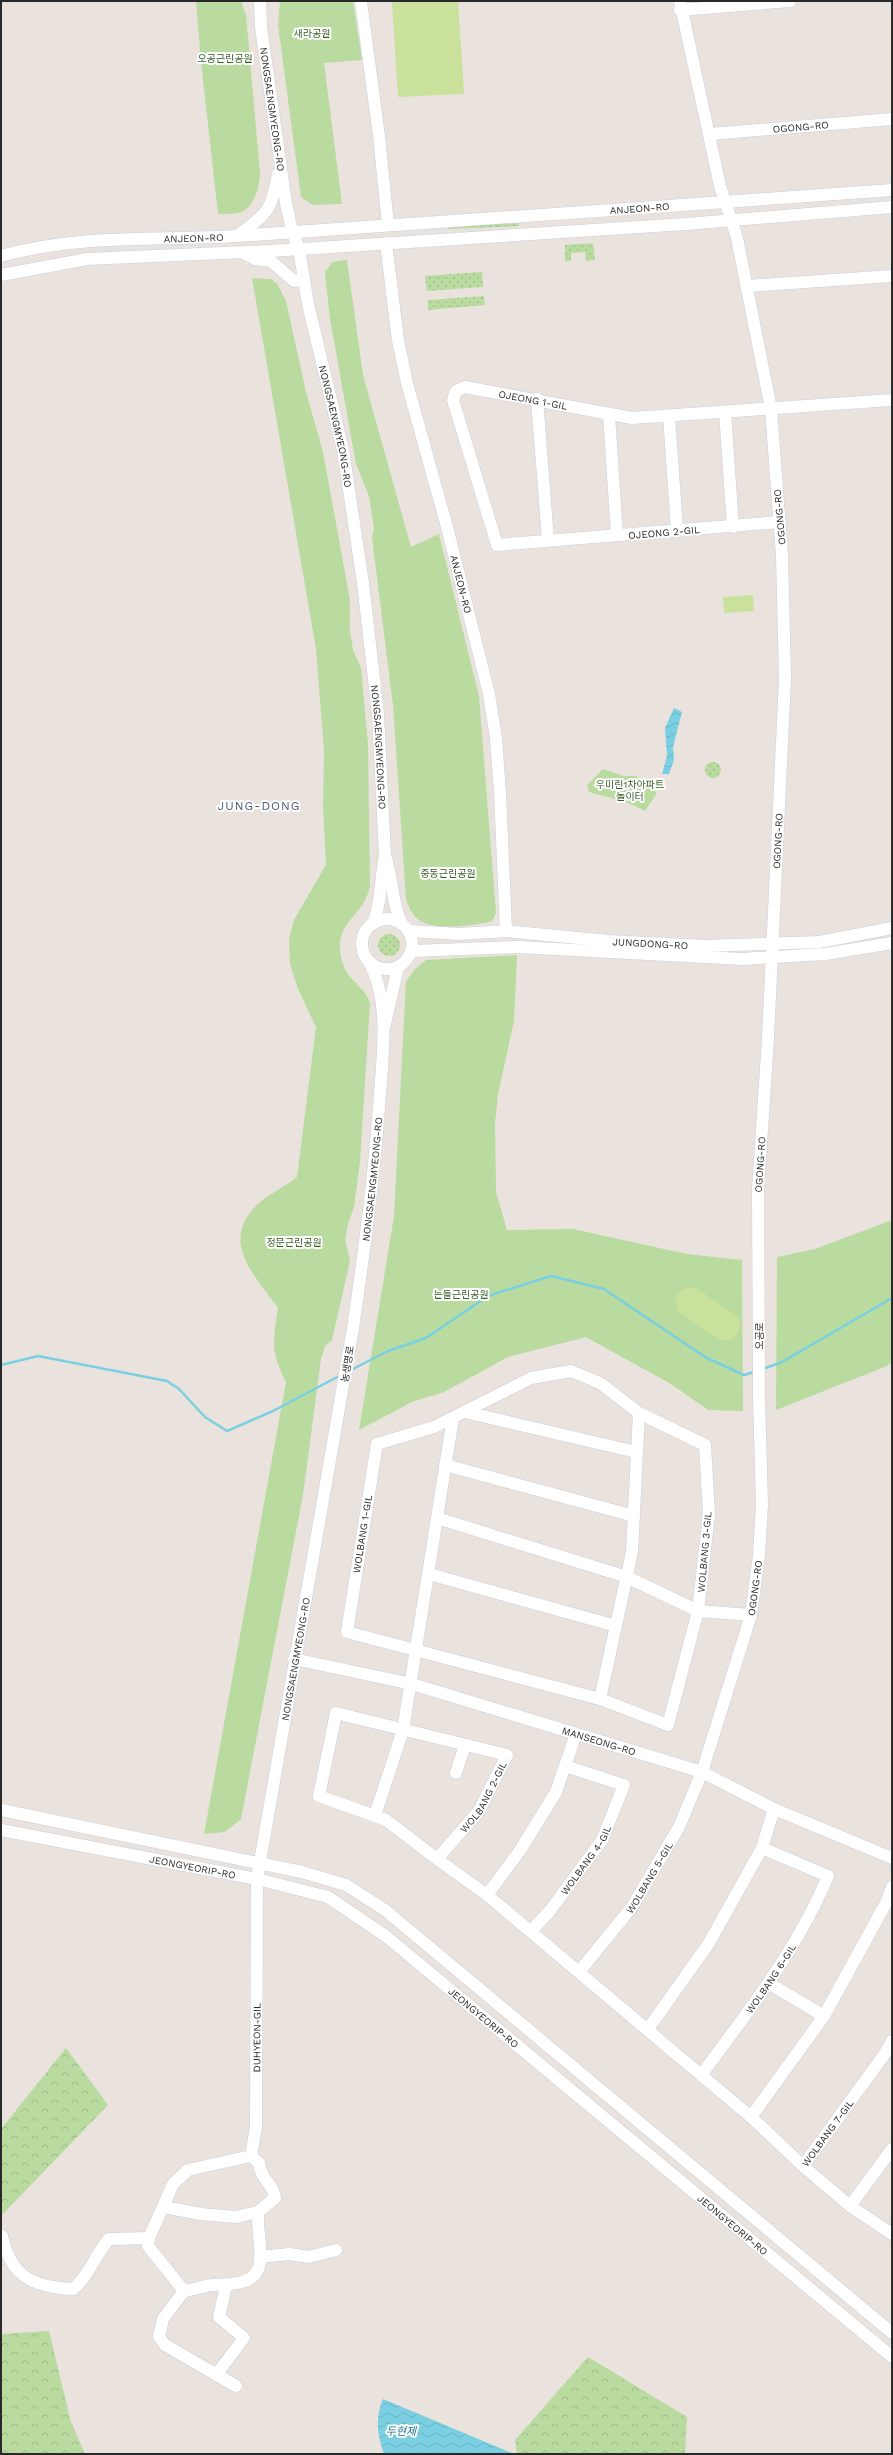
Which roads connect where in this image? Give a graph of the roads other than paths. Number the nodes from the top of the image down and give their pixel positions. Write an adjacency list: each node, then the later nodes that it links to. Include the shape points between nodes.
1 (260, 1): 7 (street, NONGSAENGMYEONG-RO, via 261,27)
2 (361, 1): 12 (street, via 380,136)
3 (790, 1): 4 (street, OGONG-RO)
4 (680, 5): 6 (street, OGONG-RO)
5 (892, 119): 6 (street, OGONG-RO)
6 (710, 134): 9 (street, OGONG-RO)
7 (280, 164): 13 (street, NONGSAENGMYEONG-RO); 14 (street, via 274,200 268,211)
8 (892, 190): 9 (street, ANJEON-RO)
9 (725, 201): 11 (street, OGONG-RO); 12 (street, ANJEON-RO)
10 (892, 207): 11 (street, ANJEON-RO)
11 (732, 218): 15 (street, ANJEON-RO, via 686,224); 22 (street, OGONG-RO)
12 (388, 225): 13 (street, ANJEON-RO)
13 (292, 231): 14 (street, ANJEON-RO); 16 (street, NONGSAENGMYEONG-RO)
14 (237, 236): 18 (street, ANJEON-RO, via 96,241 53,245)
15 (386, 243): 16 (street, ANJEON-RO); 39 (street, ANJEON-RO, via 398,340 407,383 489,694 496,738 500,792)
16 (299, 248): 17 (street, ANJEON-RO); 21 (street, NONGSAENGMYEONG-RO)
17 (240, 252): 19 (street, ANJEON-RO, via 87,259); 21 (street, via 255,259 271,261 294,281)
18 (1, 256)
19 (1, 274)
20 (892, 276): 22 (street)
21 (304, 280): 35 (street, NONGSAENGMYEONG-RO, via 343,450 364,583 377,706)
22 (748, 286): 25 (street, OGONG-RO)
23 (537, 399): 27 (street, OJEONG 1-GIL); 33 (street); 34 (street, OJEONG 1-GIL, via 465,387 456,391 453,400)
24 (892, 400): 25 (street)
25 (771, 409): 26 (street, OJEONG 1-GIL); 29 (street, OGONG-RO)
26 (725, 412): 28 (street, OJEONG 1-GIL); 30 (street)
27 (608, 415): 28 (street, OJEONG 1-GIL, via 632,418); 32 (street)
28 (669, 416): 31 (street)
29 (779, 522): 30 (street, OJEONG 2-GIL); 40 (street, OGONG-RO, via 785,679)
30 (733, 527): 31 (street, OJEONG 2-GIL)
31 (677, 530): 32 (street, OJEONG 2-GIL)
32 (617, 536): 33 (street, OJEONG 2-GIL)
33 (548, 540): 34 (street, OJEONG 2-GIL)
34 (497, 545)
35 (385, 856): 36 (street, via 378,910); 37 (street, via 391,872 393,901)
36 (372, 924): 37 (street, via 380,920 394,920); 44 (street, via 363,941 364,953)
37 (406, 928): 39 (street, JUNGDONG-RO, via 459,934); 42 (street)
38 (892, 928): 40 (street, JUNGDONG-RO, via 819,942)
39 (506, 931): 40 (street, JUNGDONG-RO, via 647,944 704,946)
40 (772, 943): 43 (street, OGONG-RO)
41 (892, 943): 43 (street, JUNGDONG-RO, via 825,954)
42 (412, 951): 43 (street, JUNGDONG-RO, via 524,948 670,957); 45 (street, via 409,958)
43 (772, 958): 47 (street, OGONG-RO, via 758,1189)
44 (368, 960): 45 (street, via 382,969); 46 (street, via 375,973)
45 (398, 967): 46 (street)
46 (384, 1029): 48 (street, NONGSAENGMYEONG-RO, via 376,1149)
47 (759, 1274): 50 (street, 오공로)
48 (353, 1328): 51 (street, 농생명로)
49 (571, 1372): 52 (street, WOLBANG 1-GIL, via 531,1378); 53 (street, WOLBANG 3-GIL, via 600,1383)
50 (759, 1398): 62 (street, OGONG-RO, via 762,1505)
51 (341, 1400): 65 (street, NONGSAENGMYEONG-RO)
52 (465, 1412): 54 (street, WOLBANG 1-GIL); 55 (street)
53 (639, 1413): 55 (street); 61 (street, WOLBANG 3-GIL, via 705,1445 709,1514)
54 (453, 1418): 56 (street); 64 (street, WOLBANG 1-GIL, via 434,1427 377,1444 347,1632)
55 (636, 1452): 57 (street)
56 (446, 1465): 57 (street); 58 (street)
57 (634, 1516): 60 (street, via 632,1552)
58 (437, 1518): 59 (street); 60 (street)
59 (429, 1574): 63 (street); 64 (street)
60 (627, 1577): 61 (street); 63 (street)
61 (698, 1611): 62 (street); 68 (street, WOLBANG 3-GIL, via 668,1725)
62 (751, 1615): 73 (street, OGONG-RO)
63 (616, 1626): 68 (street)
64 (417, 1650): 66 (street, WOLBANG 1-GIL); 67 (street)
65 (294, 1660): 67 (street, MANSEONG-RO); 82 (street, NONGSAENGMYEONG-RO)
66 (513, 1676): 68 (street, WOLBANG 3-GIL)
67 (412, 1684): 69 (street); 70 (street, MANSEONG-RO)
68 (600, 1699)
69 (403, 1730): 71 (street, WOLBANG 2-GIL); 77 (street); 77 (street, WOLBANG 2-GIL, via 336,1713 319,1796)
70 (576, 1734): 72 (street); 73 (street, MANSEONG-RO)
71 (465, 1745): 74 (street); 81 (street, WOLBANG 2-GIL, via 507,1756 479,1811)
72 (565, 1766): 85 (street, via 556,1792 519,1852); 88 (street, WOLBANG 4-GIL, via 624,1785 602,1840 549,1912)
73 (702, 1772): 75 (street, MANSEONG-RO); 89 (street, WOLBANG 5-GIL, via 679,1827 632,1907)
74 (456, 1773)
75 (774, 1809): 79 (street); 80 (street, MANSEONG-RO)
76 (1, 1810): 82 (street, JEONGYEORIP-RO)
77 (375, 1815): 81 (street, WOLBANG 2-GIL, via 386,1820)
78 (1, 1830): 83 (street, JEONGYEORIP-RO)
79 (762, 1848): 90 (street, WOLBANG 6-GIL, via 828,1876); 92 (street, via 709,1944)
80 (892, 1858)
81 (436, 1859): 85 (street)
82 (259, 1861): 83 (street, NONGSAENGMYEONG-RO); 110 (street, JEONGYEORIP-RO, via 346,1885 385,1910)
83 (257, 1879): 87 (street, NONGSAENGMYEONG-RO); 111 (street, JEONGYEORIP-RO, via 328,1897 387,1937)
84 (892, 1887): 86 (street)
85 (487, 1894): 88 (street)
86 (890, 1902): 91 (street)
87 (256, 1918): 98 (street, DUHYEON-GIL, via 256,2127)
88 (531, 1931): 89 (street)
89 (579, 1972): 92 (street)
90 (770, 1984): 91 (street); 95 (street, WOLBANG 6-GIL)
91 (824, 2016): 96 (street)
92 (648, 2029): 95 (street)
93 (892, 2041): 94 (street, WOLBANG 7-GIL)
94 (888, 2058): 99 (street, WOLBANG 7-GIL)
95 (701, 2075): 96 (street, WOLBANG 7-GIL)
96 (751, 2117): 99 (street, WOLBANG 7-GIL)
97 (892, 2149): 101 (street)
98 (251, 2156): 100 (street, via 188,2170 173,2184); 102 (street, via 259,2163 261,2175 274,2189 274,2198)
99 (803, 2166): 101 (street)
100 (164, 2206): 102 (street, via 201,2214 236,2217); 105 (street)
101 (850, 2206): 103 (street)
102 (258, 2212): 107 (street)
103 (892, 2234)
104 (2, 2236): 105 (street, via 5,2249 14,2266 24,2277 35,2283 73,2290 82,2282 100,2249 109,2239)
105 (148, 2238): 109 (street, via 148,2246)
106 (336, 2250): 107 (street, via 309,2257 288,2254)
107 (260, 2257): 108 (street, via 259,2269 250,2279)
108 (226, 2286): 109 (street); 112 (street, via 220,2317 244,2338)
109 (184, 2291): 112 (street, via 163,2319 159,2337 165,2345)
110 (892, 2333)
111 (891, 2354)
112 (216, 2375): 113 (street)
113 (236, 2386)

